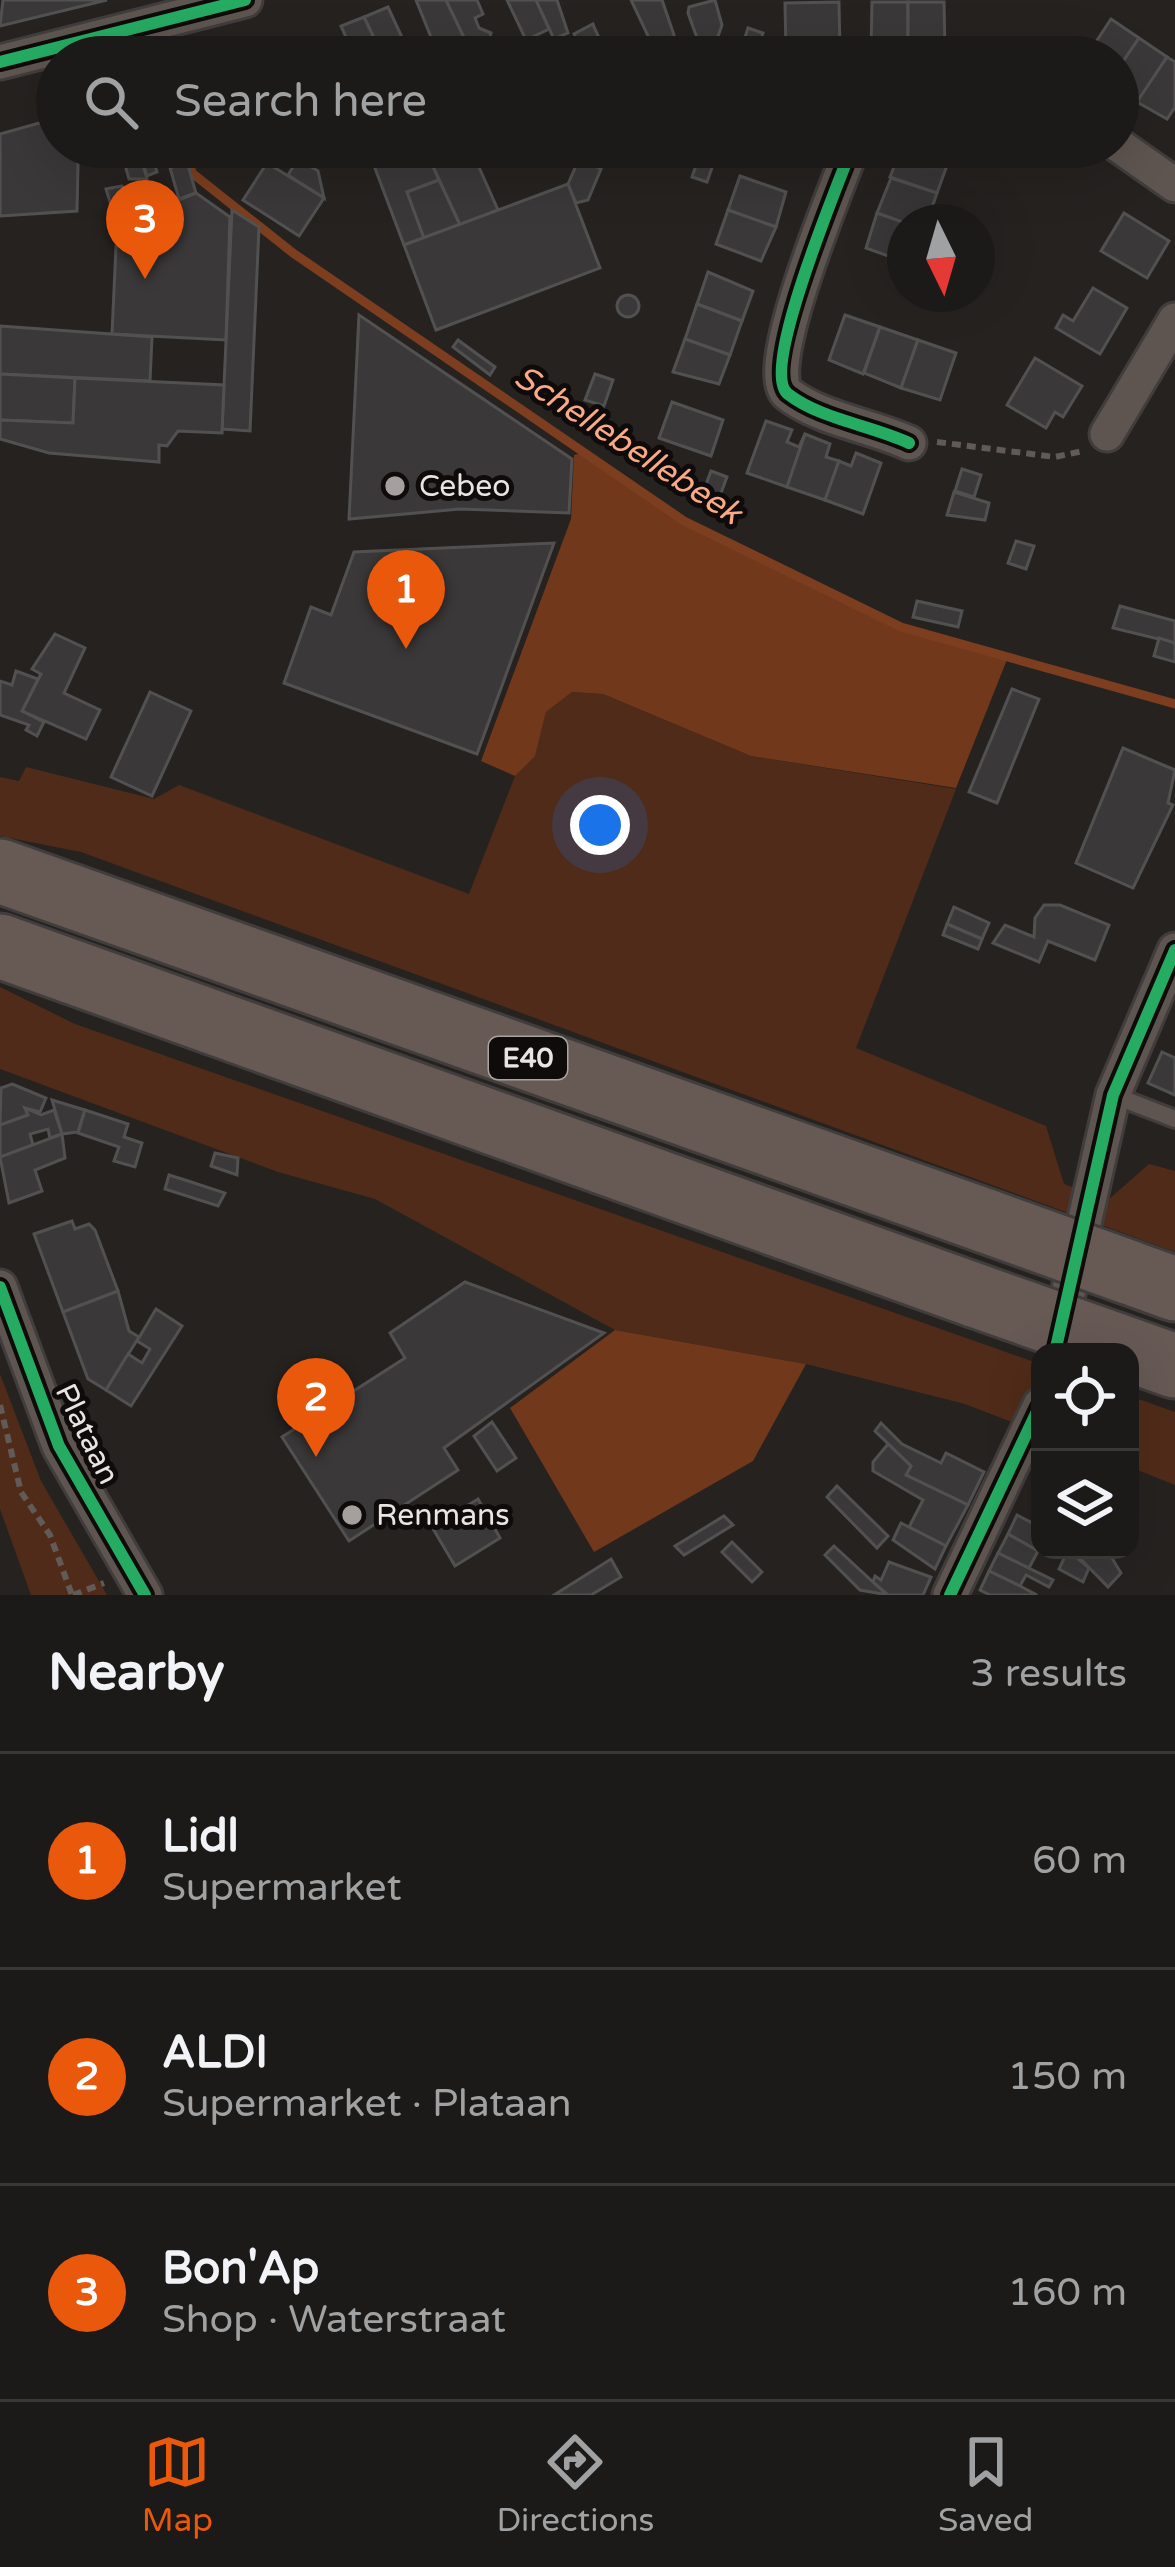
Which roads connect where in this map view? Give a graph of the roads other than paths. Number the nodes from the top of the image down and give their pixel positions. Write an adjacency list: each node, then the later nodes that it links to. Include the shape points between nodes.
1 (245, 0): 2 (street)
2 (103, 36)
3 (36, 53): 4 (street)
4 (0, 62)
5 (1139, 160): 7 (street)
6 (844, 168): 10 (street, via 784,337 778,380 807,404)
7 (1175, 185)
8 (1175, 320): 9 (street)
9 (1106, 434)
10 (909, 443)
11 (0, 871): 16 (highway, E40, bridge)
12 (0, 946): 18 (highway, E40, bridge, via 977,1295)
13 (1175, 950): 14 (street)
14 (1113, 1095): 15 (lane); 19 (street)
15 (1175, 1119)
16 (1152, 1281)
17 (0, 1287): 23 (street, Plataan, via 59,1445)
18 (1074, 1343)
19 (1085, 1343)
20 (1139, 1359): 21 (highway, E40)
21 (1175, 1366)
22 (1031, 1425): 24 (street)
23 (145, 1595)
24 (950, 1595)

